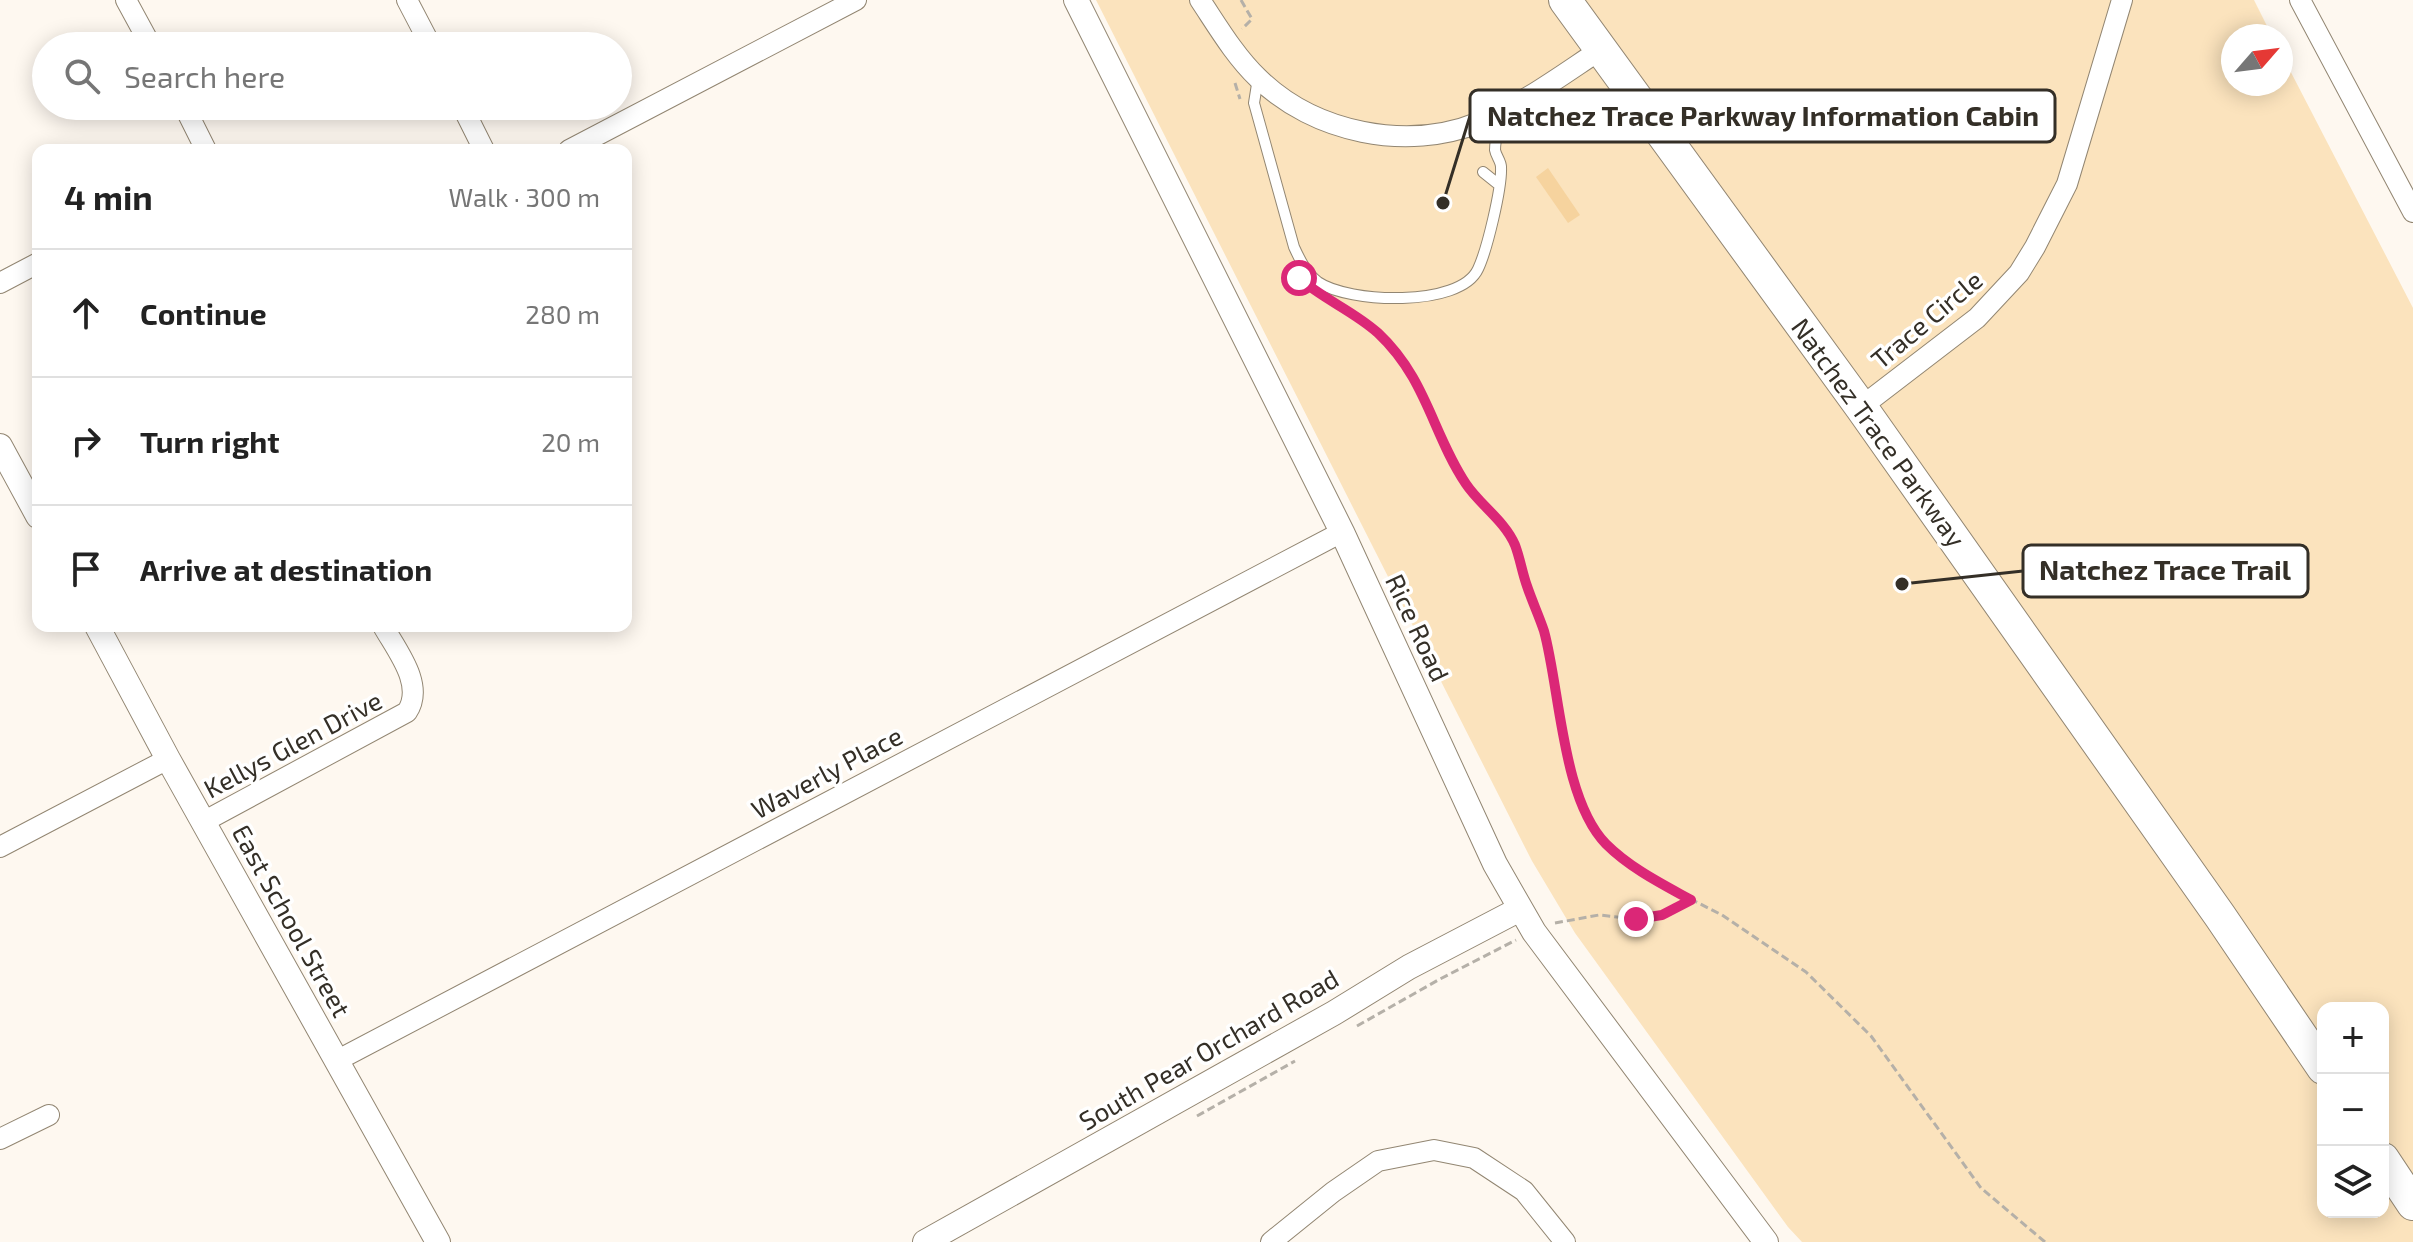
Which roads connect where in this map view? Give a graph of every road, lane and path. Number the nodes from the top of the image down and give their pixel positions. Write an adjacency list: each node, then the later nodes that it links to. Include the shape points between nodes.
1 (126, 0): 10 (street)
2 (407, 0): 11 (street)
3 (856, 0): 18 (street)
4 (1076, 0): 34 (street, Rice Road)
5 (1200, 0): 15 (street)
6 (1241, 0): 12 (path, via 1252,19)
7 (1565, 0): 13 (main road, Natchez Trace Parkway)
8 (2122, 0): 31 (street, Trace Circle, via 2067,184 2019,273 1948,343)
9 (2300, 0): 27 (street)
10 (143, 32)
11 (424, 32)
12 (1234, 36)
13 (1600, 50): 17 (street); 31 (main road, Natchez Trace Parkway)
14 (1231, 72): 16 (path)
15 (1258, 78): 17 (street, via 1306,113 1385,135 1447,132); 26 (lane, via 1254,103 1294,247 1310,275 1332,290 1353,296 1419,297 1471,280 1492,222)
16 (1240, 100)
17 (1501, 112): 26 (lane, via 1495,152 1501,166)
18 (632, 117)
19 (191, 120): 22 (street)
20 (469, 120): 23 (street)
21 (626, 120): 24 (street)
22 (203, 144)
23 (481, 144)
24 (580, 144)
25 (1483, 172): 26 (lane)
26 (1498, 184)
27 (2413, 212)
28 (32, 266): 29 (street)
29 (0, 283)
30 (1326, 299): 40 (path, via 1377,332 1412,374 1452,462 1513,541 1544,632 1560,725 1590,821 1622,858)
31 (1861, 407): 43 (main road, Natchez Trace Parkway)
32 (0, 446): 33 (street)
33 (32, 505)
34 (1342, 532): 41 (street, Rice Road); 44 (street, Waverly Place)
35 (100, 632): 37 (street, East School Street)
36 (386, 632): 38 (street, Kellys Glen Drive, via 411,678 414,693 407,712)
37 (168, 759): 38 (street, East School Street); 39 (street)
38 (203, 822): 44 (street, East School Street)
39 (0, 847)
40 (1691, 900): 42 (path, via 1662,915 1599,915); 54 (path, via 1806,972 1871,1036 1981,1188)
41 (1520, 909): 50 (street, South Pear Orchard Road); 53 (street, Rice Road)
42 (1551, 924)
43 (2317, 1059)
44 (336, 1061): 49 (street, East School Street)
45 (49, 1115): 46 (street)
46 (0, 1139)
47 (2389, 1168): 48 (main road)
48 (2413, 1204)
49 (438, 1242)
50 (925, 1242)
51 (1271, 1242): 52 (street, via 1378,1161 1434,1150 1474,1158 1524,1191)
52 (1565, 1242)
53 (1766, 1242)
54 (2045, 1242)

